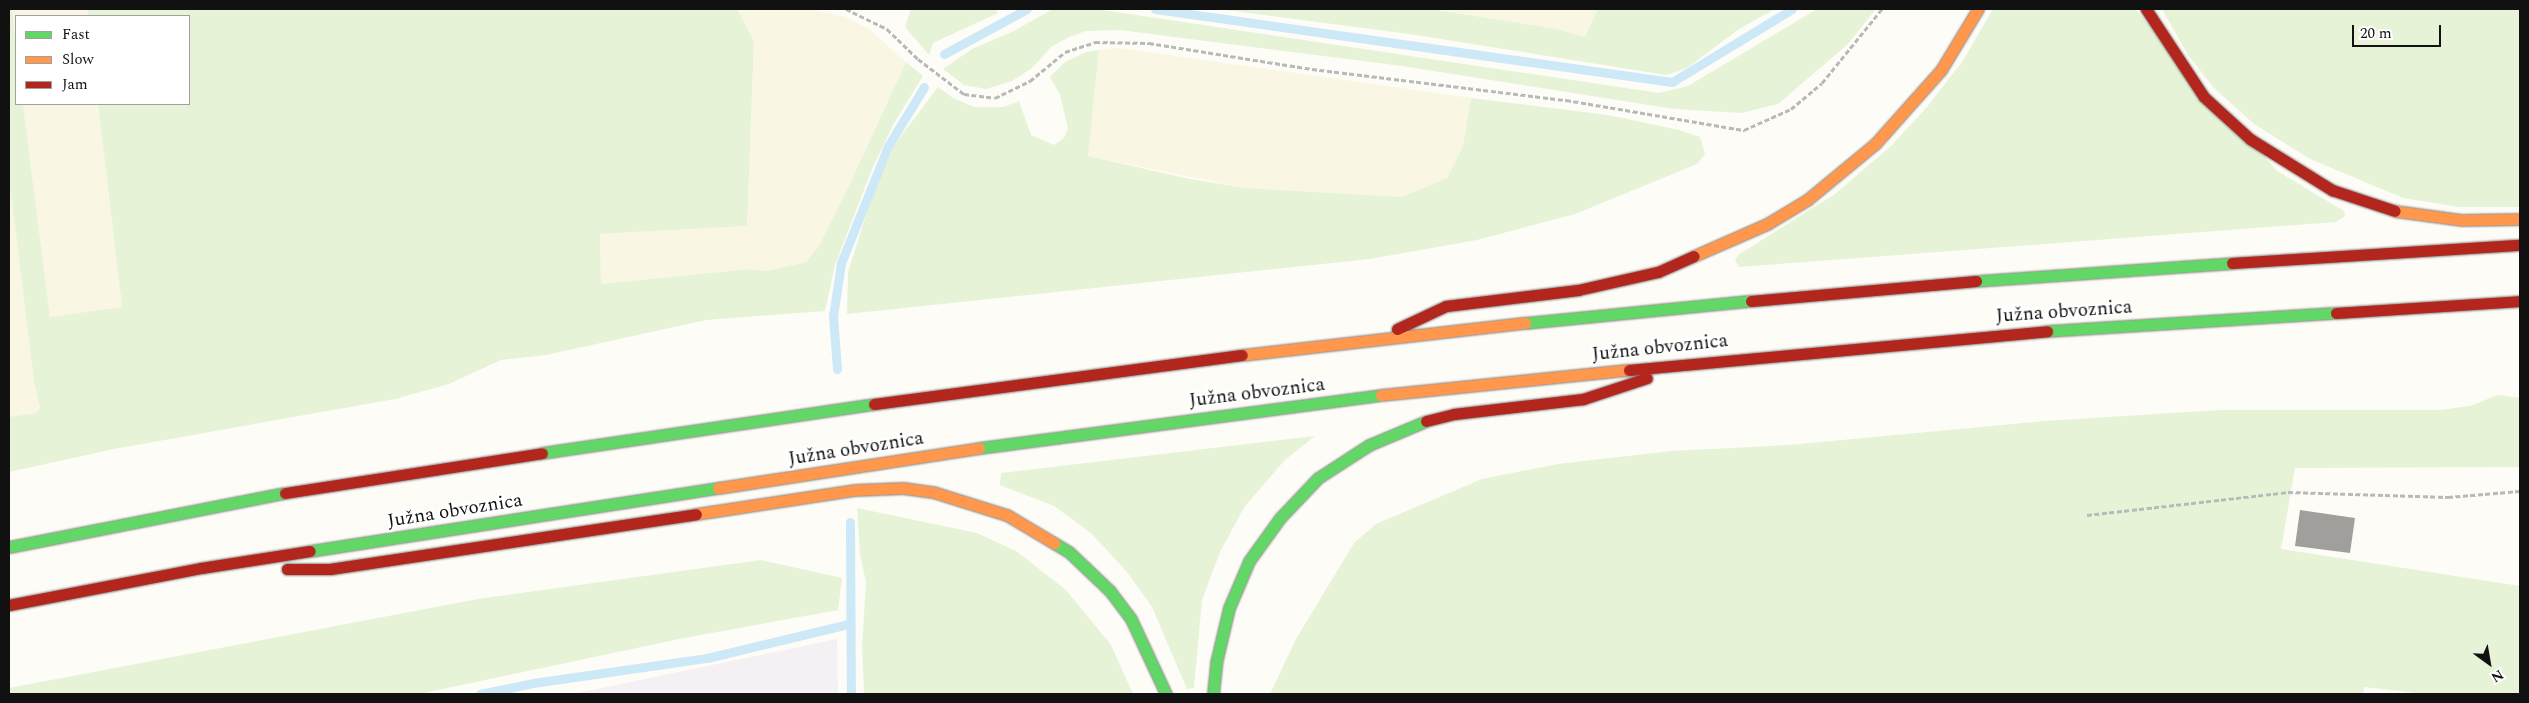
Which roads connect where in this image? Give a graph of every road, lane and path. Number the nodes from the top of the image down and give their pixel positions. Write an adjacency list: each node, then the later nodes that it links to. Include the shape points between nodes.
1 (846, 9): 2 (path, via 887,29 918,59 964,94 995,98 1030,82 1065,52 1095,42 1149,43 1312,69 1566,100 1744,130 1791,109 1822,83)
2 (1882, 9)
3 (1978, 9): 8 (highway, via 1941,70 1875,144 1806,200 1767,224 1658,272 1578,290 1446,306)
4 (2146, 9): 5 (highway, via 2168,48 2204,97 2250,139 2300,173 2355,199 2392,211 2462,220)
5 (2520, 219)
6 (2520, 245): 8 (highway, Južna obvoznica, via 2096,271 1614,313)
7 (2520, 301): 9 (highway, Južna obvoznica, via 2020,332)
8 (1375, 339): 12 (highway, Južna obvoznica, via 1057,378 311,488)
9 (1693, 362): 13 (highway, Južna obvoznica, via 1387,394 1076,433); 16 (highway, via 1583,399 1454,414 1422,422 1341,461 1299,496 1249,561 1226,616)
10 (2520, 491): 11 (path, via 2448,496 2288,492)
11 (2087, 515)
12 (9, 547)
13 (200, 568): 14 (highway, Južna obvoznica); 15 (highway, via 330,569 770,500 878,488 932,492 1007,515 1069,552 1110,591 1131,619)
14 (9, 605)
15 (1166, 694)
16 (1213, 694)

